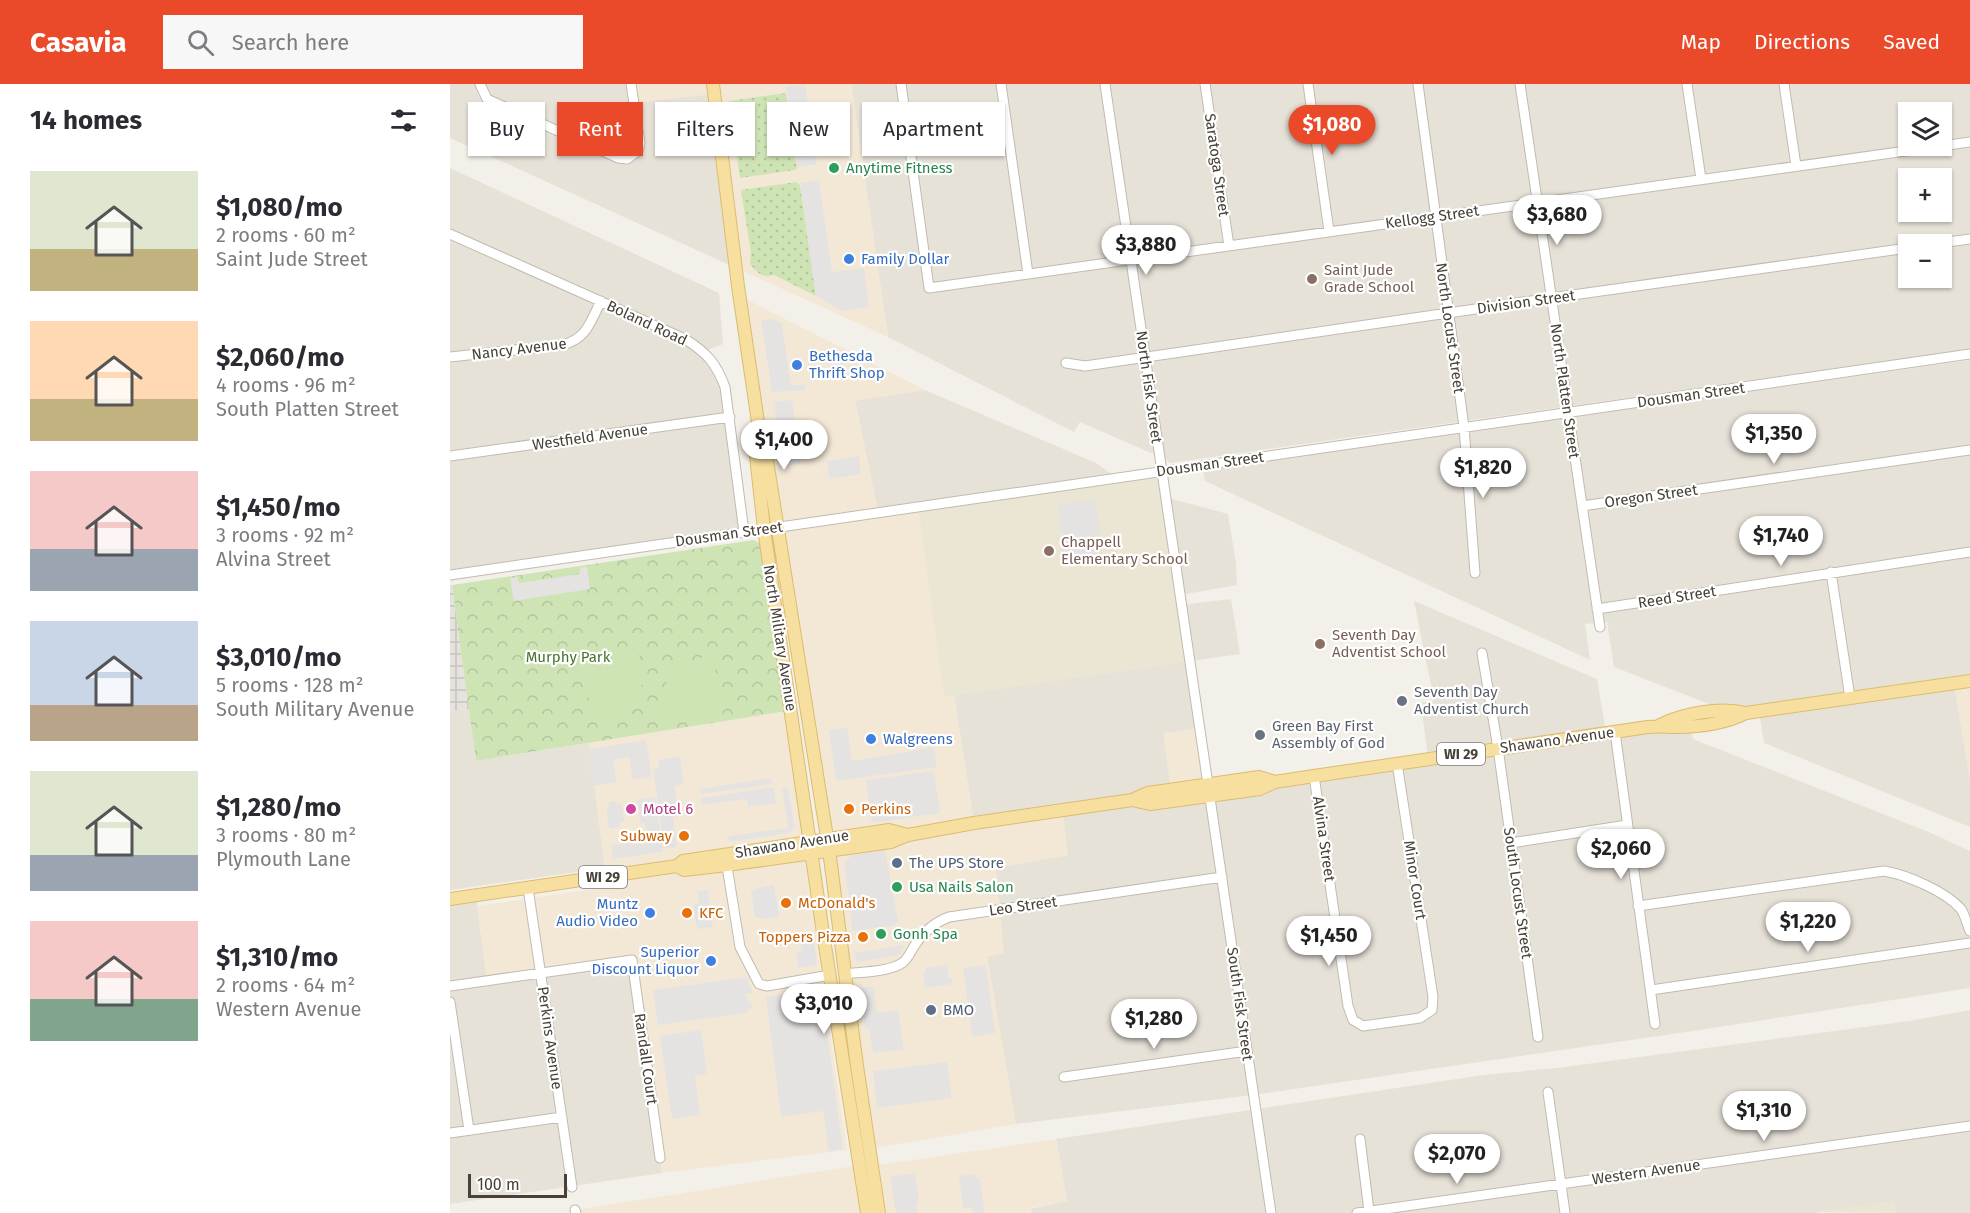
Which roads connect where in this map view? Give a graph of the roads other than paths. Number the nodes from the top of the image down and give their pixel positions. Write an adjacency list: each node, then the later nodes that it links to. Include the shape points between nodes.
1 (480, 84): 2 (street, via 487,99 627,159 638,151 640,143)
2 (631, 84)
3 (713, 84): 35 (main road, North Military Avenue)
4 (900, 84): 25 (street, Kellogg Street, via 929,288)
5 (1001, 84): 25 (street)
6 (1105, 84): 24 (street, North Fisk Street)
7 (1205, 84): 22 (street, Saratoga Street)
8 (1308, 84): 18 (street)
9 (1418, 84): 17 (street, North Locust Street)
10 (1520, 84): 16 (street, North Platten Street)
11 (1687, 84): 15 (street)
12 (1784, 84): 14 (street)
13 (1970, 142): 14 (street, Kellogg Street)
14 (1796, 166): 15 (street, Kellogg Street)
15 (1701, 179): 16 (street, Kellogg Street)
16 (1537, 202): 17 (street, Kellogg Street); 26 (street, North Platten Street)
17 (1435, 217): 18 (street, Kellogg Street); 28 (street, North Locust Street)
18 (1329, 231): 22 (street, Kellogg Street)
19 (450, 234): 27 (street, Boland Road)
20 (1970, 239): 21 (street)
21 (1952, 241)
22 (1229, 246): 24 (street, Kellogg Street)
23 (1898, 249): 26 (street, Division Street)
24 (1130, 260): 25 (street, Kellogg Street); 31 (street, North Fisk Street)
25 (1028, 274)
26 (1551, 298): 28 (street, Division Street); 33 (street, North Platten Street)
27 (601, 301): 30 (street, Nancy Avenue, via 584,334 573,342); 34 (street, Boland Road, via 704,351 722,378)
28 (1448, 313): 31 (street, Division Street); 36 (street, North Locust Street)
29 (1970, 354): 33 (street, Dousman Street)
30 (450, 357)
31 (1145, 358): 32 (street, Division Street, via 1085,366); 39 (street, North Fisk Street)
32 (1066, 363)
33 (1568, 412): 36 (street, Dousman Street); 40 (street, North Platten Street)
34 (730, 417): 38 (street, Westfield Avenue); 43 (street, Boland Road)
35 (758, 422): 41 (main road, North Military Avenue); 42 (main road, North Military Avenue, via 755,447)
36 (1464, 427): 39 (street, Dousman Street); 45 (street, North Locust Street)
37 (1970, 450): 40 (street, Oregon Street)
38 (450, 456)
39 (1162, 471): 41 (street, Dousman Street); 57 (street, North Fisk Street)
40 (1582, 506): 48 (street, North Platten Street)
41 (778, 527): 42 (street, Dousman Street); 60 (main road, North Military Avenue)
42 (764, 529): 43 (street, Dousman Street); 60 (main road, North Military Avenue, via 794,732)
43 (744, 532): 47 (street, Dousman Street)
44 (1970, 552): 46 (street, Reed Street)
45 (1475, 573)
46 (1831, 573): 48 (street, Reed Street); 52 (street)
47 (450, 575)
48 (1597, 609): 49 (street, North Platten Street)
49 (1600, 627)
50 (1482, 653): 54 (street)
51 (1970, 681): 52 (main road, Shawano Avenue / WI 29)
52 (1850, 698): 53 (main road, Shawano Avenue / WI 29, via 1746,713 1689,726 1660,725)
53 (1615, 732): 54 (main road, Shawano Avenue / WI 29); 58 (street)
54 (1498, 748): 55 (main road, Shawano Avenue / WI 29); 59 (street, South Locust Street)
55 (1397, 763): 56 (main road, Shawano Avenue / WI 29); 73 (street, Minor Court)
56 (1314, 776): 57 (main road, Shawano Avenue / WI 29, via 1275,782 1260,789); 73 (street, Alvina Street, via 1353,1020 1363,1026 1420,1018 1432,1010)
57 (1209, 790): 60 (main road, Shawano Avenue / WI 29, via 1150,804 1132,800 974,823 908,835 891,842); 62 (street, South Fisk Street)
58 (1626, 825): 59 (street); 65 (street)
59 (1511, 843): 76 (street, South Locust Street)
60 (820, 846): 61 (main road, Shawano Avenue / WI 29); 69 (main road); 70 (main road)
61 (726, 860): 63 (main road, Shawano Avenue / WI 29, via 684,870 677,866); 70 (street, via 740,947 759,984)
62 (1222, 877): 69 (street, Leo Street, via 949,917 926,930 901,964); 77 (street, South Fisk Street)
63 (528, 888): 64 (main road, Shawano Avenue / WI 29); 68 (street, Perkins Avenue)
64 (450, 899)
65 (1638, 906): 66 (street, via 1884,871 1898,873 1946,896 1962,911); 72 (street)
66 (1970, 931)
67 (1970, 943): 72 (street)
68 (541, 973): 71 (street); 80 (street, Perkins Avenue); 85 (street, Randall Court, via 632,960)
69 (845, 974): 90 (main road)
70 (830, 975): 89 (main road)
71 (450, 986)
72 (1651, 990): 75 (street)
73 (1433, 997)
74 (450, 1002): 82 (street)
75 (1655, 1024)
76 (1538, 1037)
77 (1247, 1051): 78 (street); 91 (street, South Fisk Street)
78 (1064, 1077)
79 (1548, 1092): 86 (street)
80 (562, 1117): 82 (street); 87 (street, Perkins Avenue)
81 (1970, 1126): 86 (street, Western Avenue)
82 (469, 1130): 83 (street)
83 (450, 1133)
84 (1360, 1139): 88 (street)
85 (660, 1158)
86 (1561, 1184): 88 (street, Western Avenue); 93 (street)
87 (572, 1187)
88 (1369, 1211): 92 (street, Western Avenue)
89 (867, 1213)
90 (879, 1213)
91 (1271, 1213)
92 (1357, 1213)
93 (1565, 1213)

